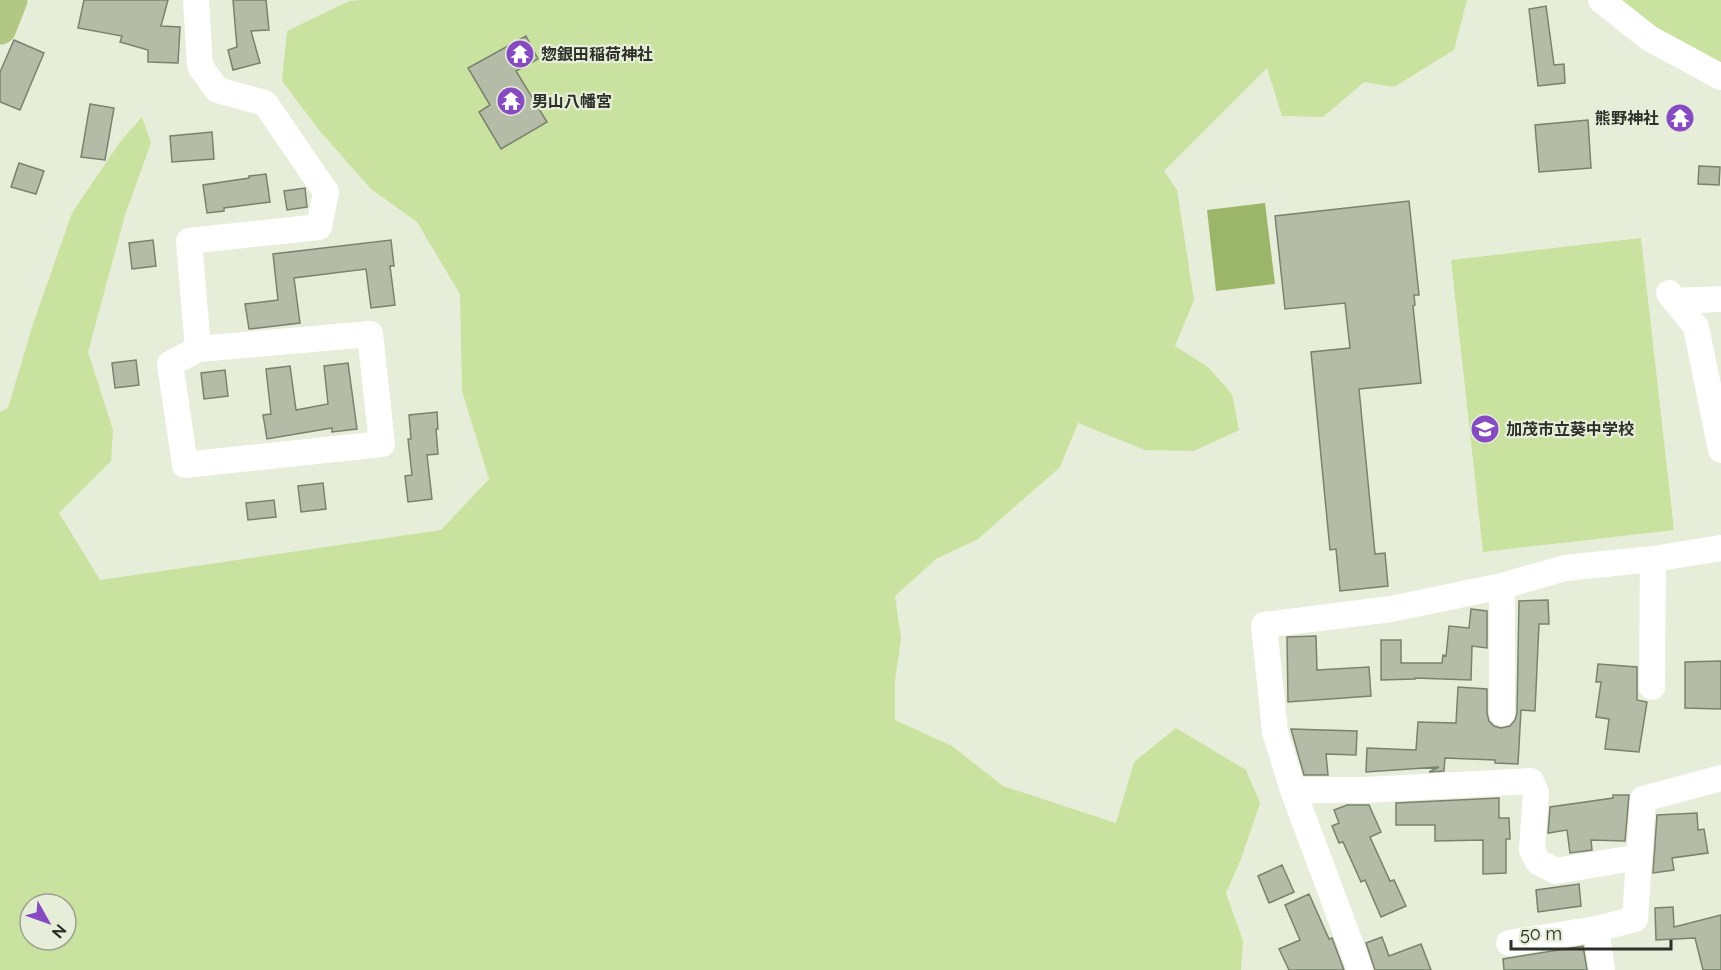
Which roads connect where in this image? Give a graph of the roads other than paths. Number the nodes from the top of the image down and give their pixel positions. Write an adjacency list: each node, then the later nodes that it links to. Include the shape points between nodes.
1 (11, 0): 4 (main road)
2 (196, 0): 7 (street, via 200,66 217,90 265,103 326,192 319,227 189,241)
3 (1601, 0): 5 (street, via 1649,38)
4 (0, 28)
5 (1721, 77)
6 (1721, 299): 8 (street, via 1672,297 1696,327)
7 (198, 349): 7 (street, via 170,364 185,465 382,444 370,334)
8 (1721, 450)
9 (1721, 548): 10 (street)
10 (1653, 559): 11 (street, via 1565,568); 12 (street)
11 (1502, 586): 13 (street); 15 (street, via 1391,609 1264,625 1275,732)
12 (1653, 687)
13 (1502, 712)
14 (1721, 777): 16 (street, via 1643,799)
15 (1293, 790): 16 (street, via 1531,781 1536,793 1532,850 1538,862 1556,871); 19 (street)
16 (1639, 857): 17 (street, via 1635,919)
17 (1596, 929): 18 (street); 20 (street)
18 (1509, 943)
19 (1360, 970)
20 (1602, 970)

